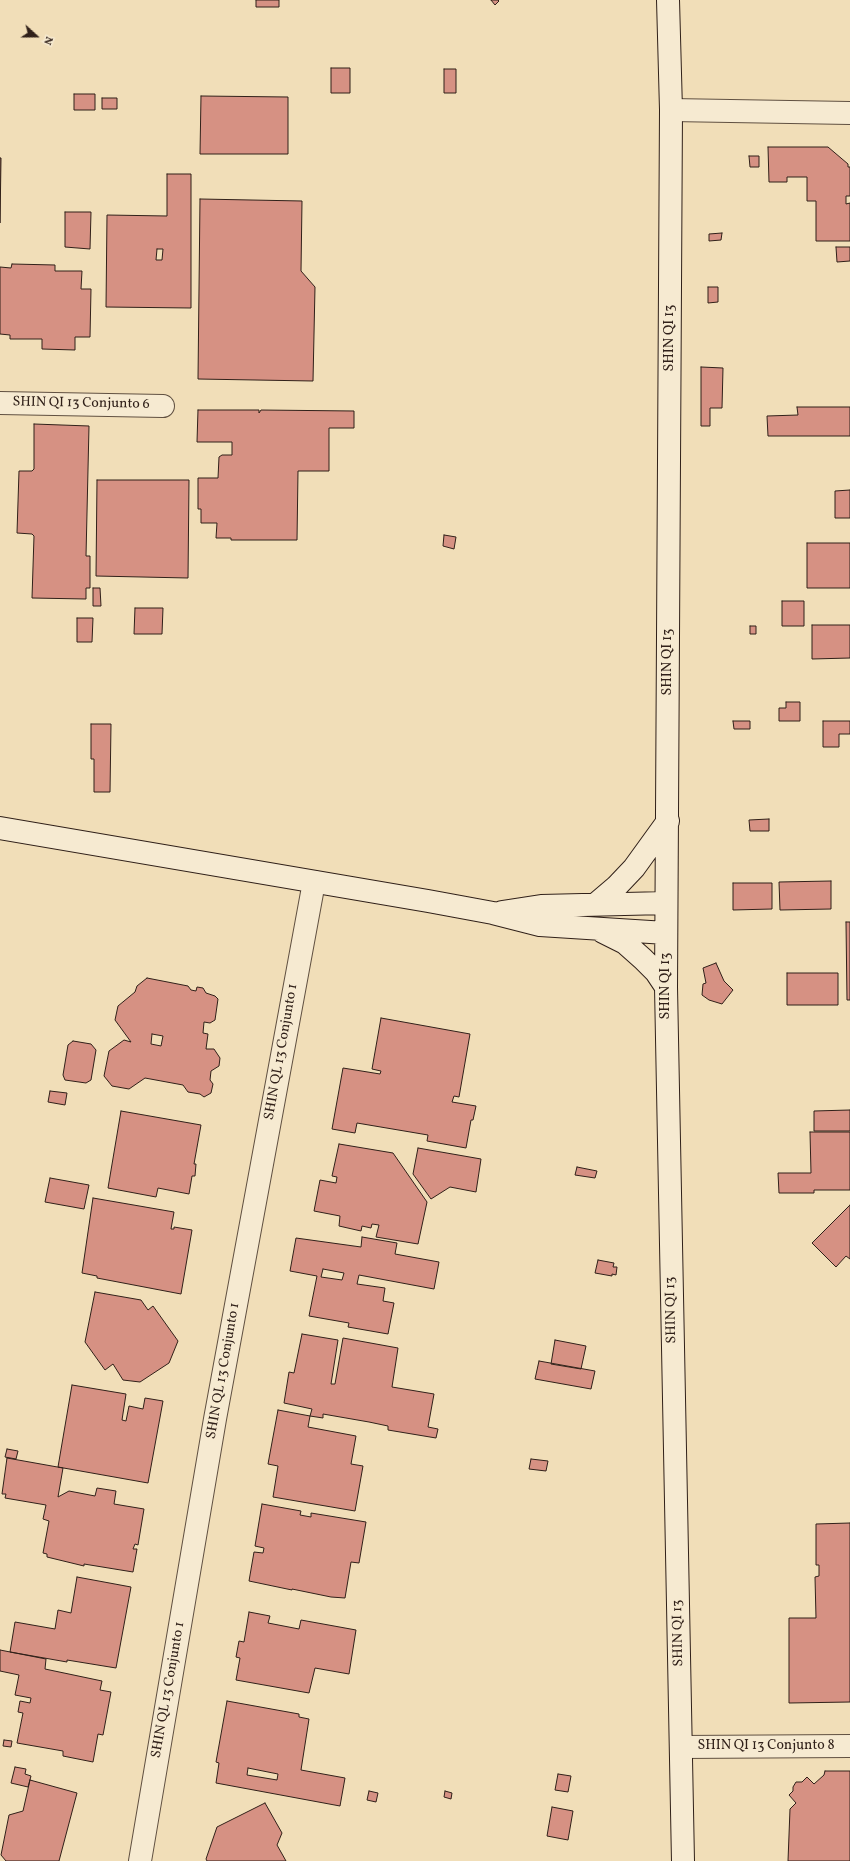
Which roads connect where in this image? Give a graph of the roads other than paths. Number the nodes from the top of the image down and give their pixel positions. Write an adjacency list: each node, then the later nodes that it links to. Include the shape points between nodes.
1 (668, 0): 2 (street, SHIN QI 13)
2 (671, 110): 3 (street); 6 (street, SHIN QI 13)
3 (850, 113)
4 (0, 403): 5 (street, SHIN QI 13 Conjunto 6)
5 (163, 406)
6 (668, 821): 9 (street, SHIN QI 13); 10 (street, via 634,868 616,888)
7 (0, 828): 8 (street)
8 (314, 882): 11 (street); 17 (street, SHIN QL 13 Conjunto 1, via 215,1419)
9 (666, 902): 10 (street); 13 (street, SHIN QI 13)
10 (596, 904): 11 (street, via 541,906)
11 (493, 913): 12 (street, via 540,925)
12 (599, 930): 13 (street); 14 (street, via 625,944 656,972)
13 (666, 933): 14 (street, SHIN QI 13)
14 (666, 987): 16 (street, SHIN QI 13)
15 (850, 1746): 16 (street, SHIN QI 13 Conjunto 8)
16 (681, 1747): 18 (street, SHIN QI 13)
17 (140, 1861)
18 (682, 1861)

